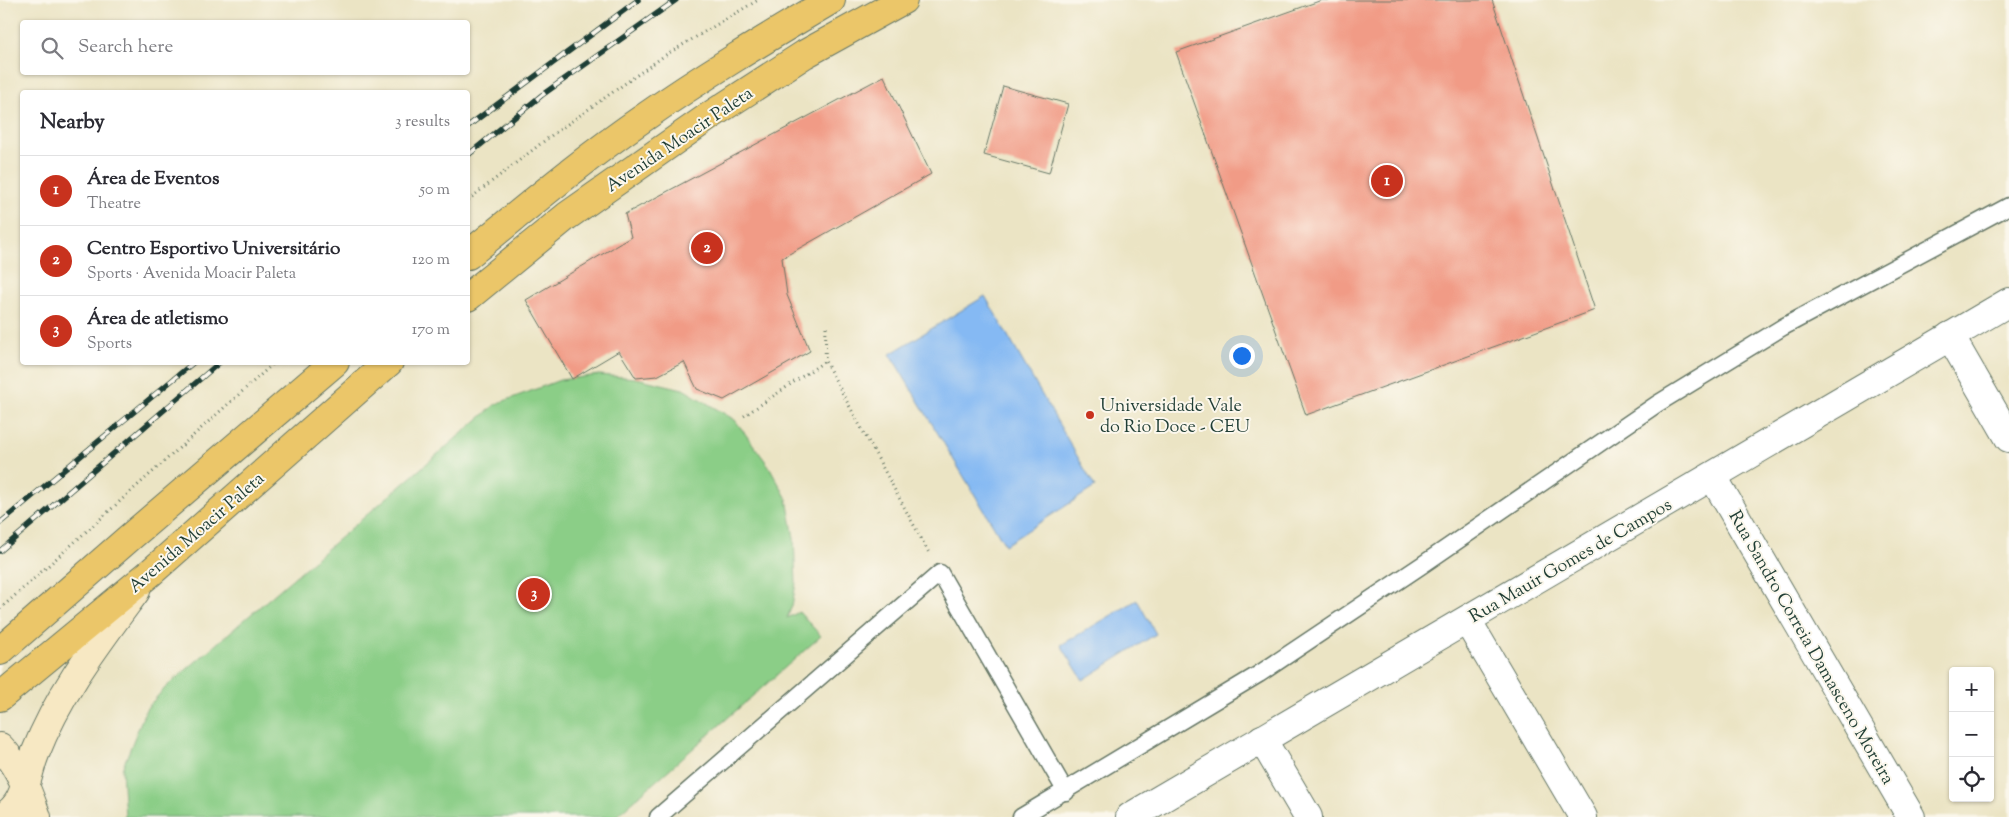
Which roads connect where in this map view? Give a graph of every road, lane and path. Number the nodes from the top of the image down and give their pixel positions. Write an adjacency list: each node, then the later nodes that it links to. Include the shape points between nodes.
1 (758, 0): 4 (path, via 664,56 552,135)
2 (832, 0): 6 (main road, Avenida Moacir Paleta, via 731,59 641,120)
3 (903, 0): 7 (main road, Avenida Moacir Paleta, via 805,54 711,114 567,216)
4 (470, 198)
5 (2009, 206): 27 (lane, via 1783,327 1666,399 1259,674)
6 (470, 252)
7 (470, 294)
8 (2009, 302): 10 (street, Rua Mauir Gomes de Campos)
9 (826, 327): 11 (path)
10 (1950, 336): 16 (street); 17 (street, Rua Mauir Gomes de Campos)
11 (825, 361): 15 (path); 18 (path)
12 (273, 365): 20 (path)
13 (331, 365): 22 (main road)
14 (386, 365): 19 (main road, Avenida Moacir Paleta)
15 (744, 416)
16 (2009, 438)
17 (1713, 477): 21 (street, Rua Mauir Gomes de Campos); 35 (street, Rua Sandro Correia Damasceno Moreira)
18 (940, 573): 27 (lane); 30 (lane)
19 (149, 574): 23 (main road, Avenida Moacir Paleta); 26 (street, via 77,671 35,754)
20 (0, 609)
21 (1467, 620): 24 (street, Rua Mauir Gomes de Campos); 34 (street)
22 (0, 650)
23 (0, 698)
24 (1262, 739): 32 (street, Rua Mauir Gomes de Campos); 33 (street)
25 (0, 747): 26 (street, via 15,765)
26 (24, 786): 28 (street, via 17,806); 29 (street)
27 (1066, 792): 31 (lane)
28 (2, 817)
29 (37, 817)
30 (658, 817)
31 (1021, 817)
32 (1130, 817)
33 (1308, 817)
34 (1583, 817)
35 (1911, 817)

